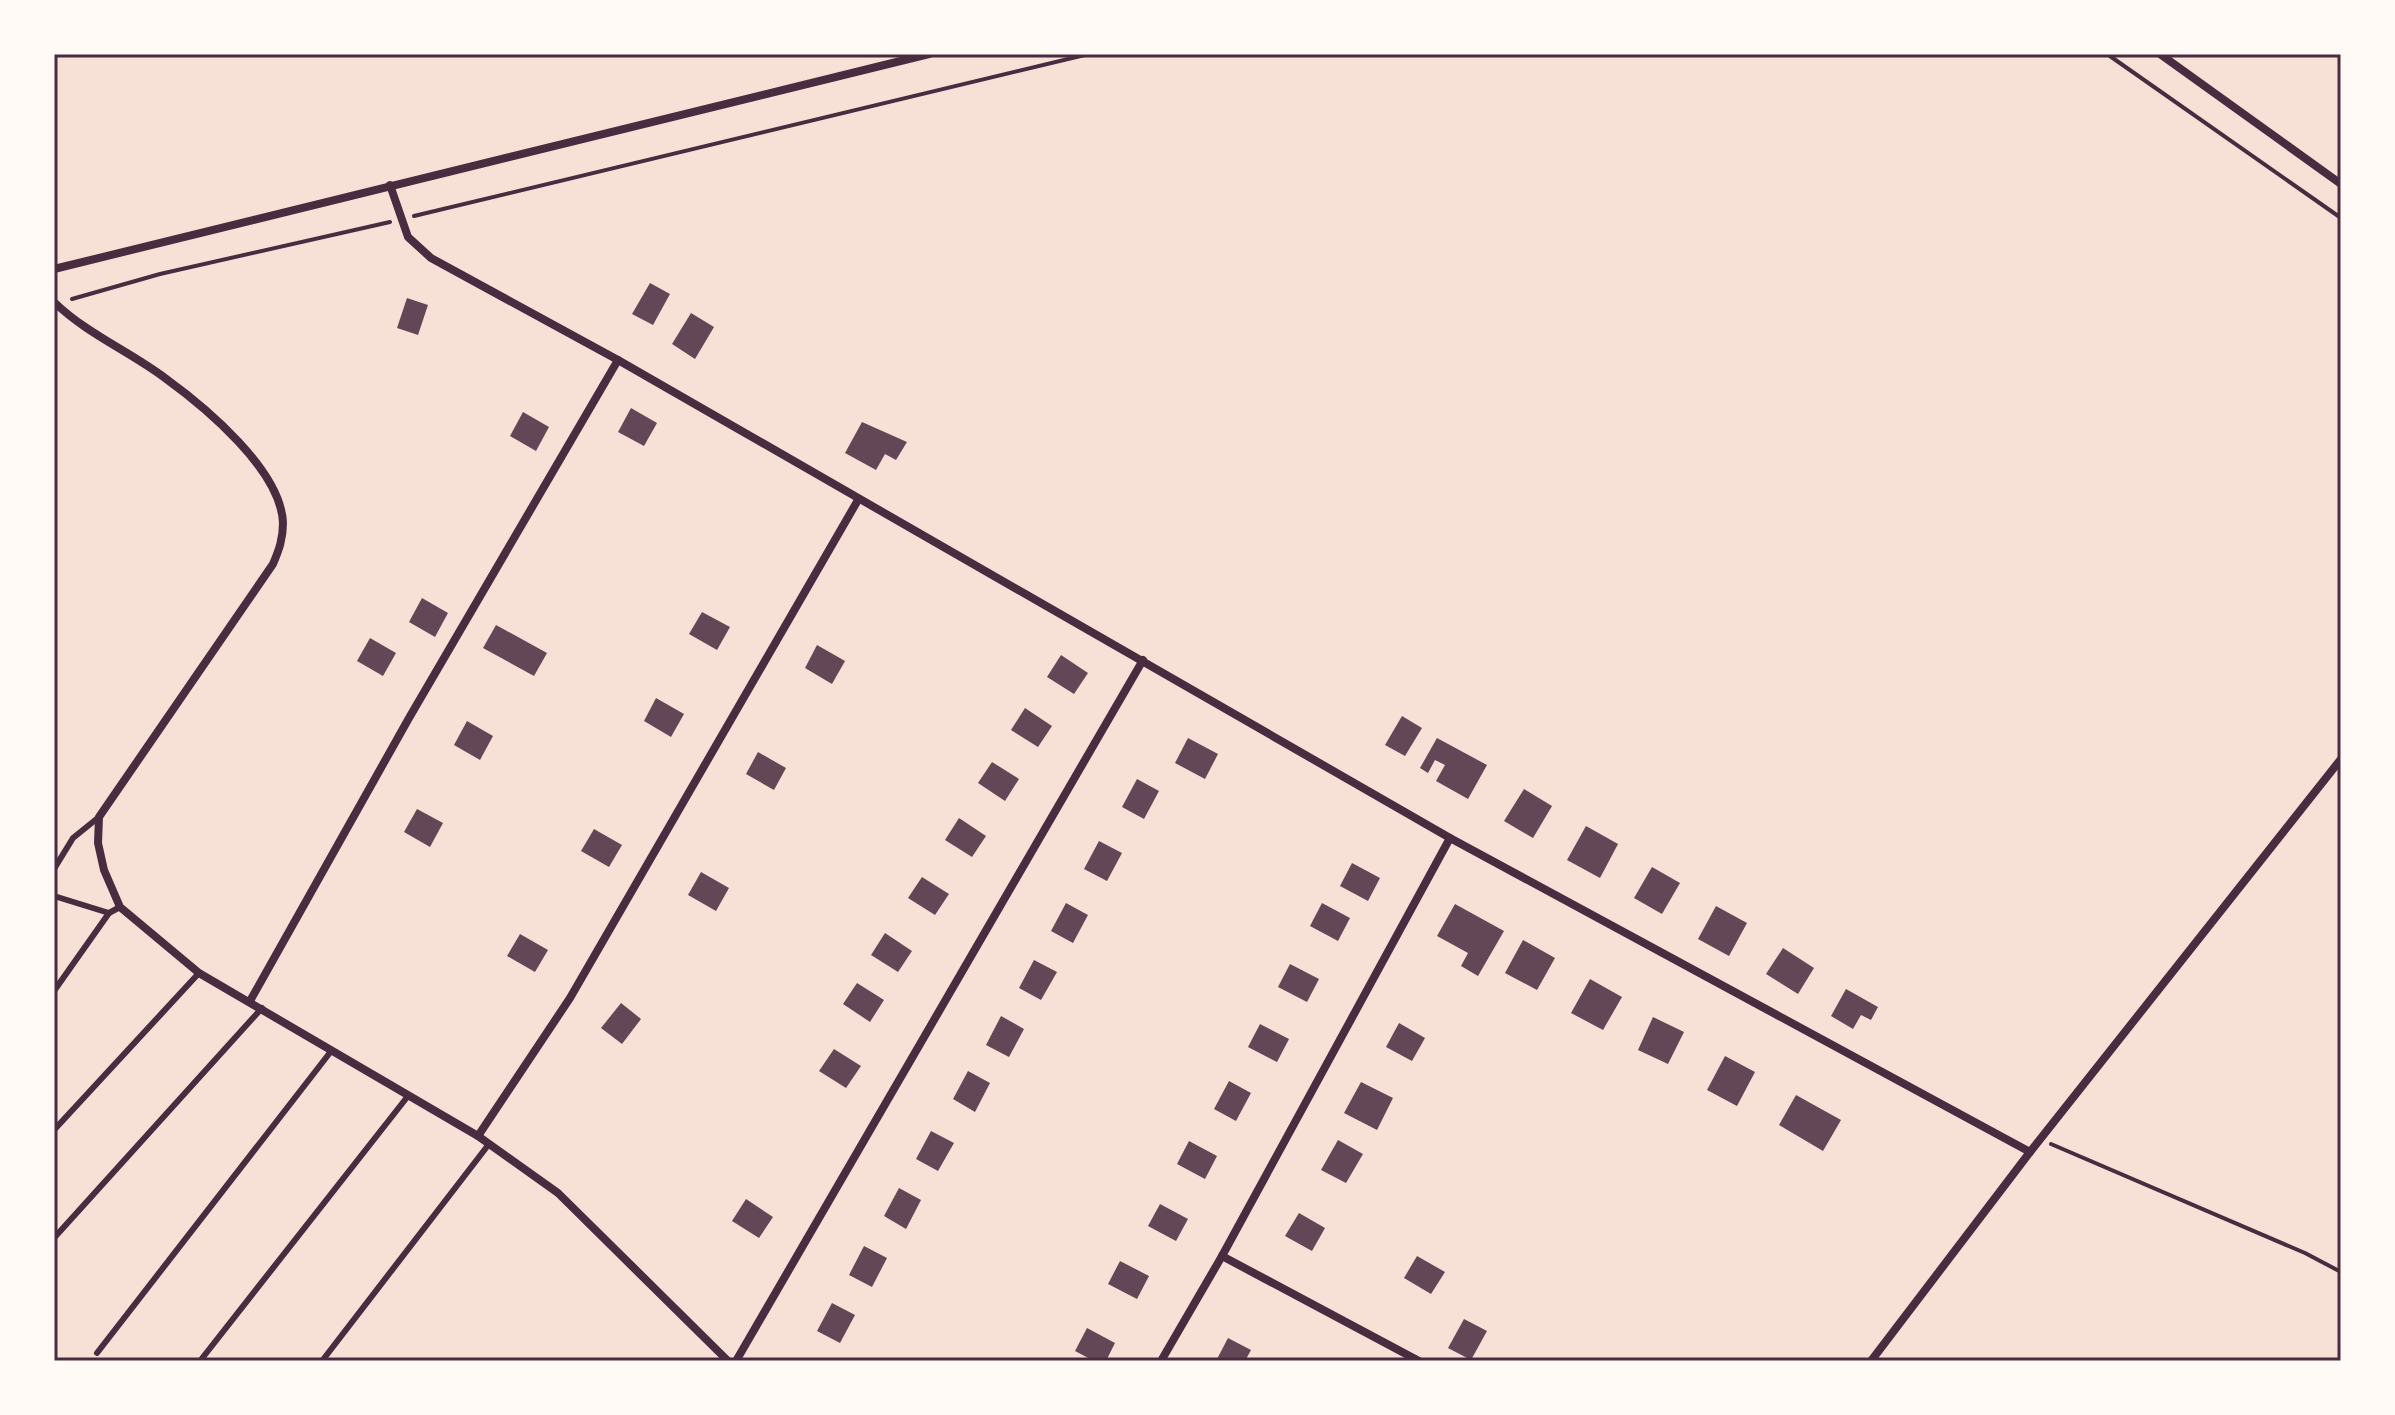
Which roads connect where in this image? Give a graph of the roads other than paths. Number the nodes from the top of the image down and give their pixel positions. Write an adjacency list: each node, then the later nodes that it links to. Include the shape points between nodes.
1 (929, 54): 4 (street)
2 (2160, 54): 3 (street)
3 (2341, 184)
4 (390, 185): 5 (street); 7 (street, via 408,237 431,258)
5 (54, 269)
6 (55, 303): 11 (street, via 213,417 267,479 283,520 273,564)
7 (618, 360): 8 (street); 19 (street)
8 (858, 500): 9 (street); 24 (street, via 570,998)
9 (1143, 660): 12 (street); 33 (street)
10 (2341, 759): 26 (street)
11 (99, 817): 13 (lane, via 73,838); 15 (street, via 104,870)
12 (1450, 838): 26 (street); 28 (street)
13 (54, 869)
14 (54, 896): 16 (lane)
15 (120, 907): 16 (lane); 17 (street)
16 (109, 913): 18 (lane)
17 (199, 973): 19 (street); 23 (lane)
18 (54, 991)
19 (250, 1001): 20 (street)
20 (262, 1008): 21 (street); 27 (lane)
21 (332, 1050): 22 (street); 29 (lane)
22 (408, 1096): 24 (street); 30 (lane)
23 (54, 1130)
24 (478, 1136): 25 (street)
25 (489, 1144): 31 (lane); 32 (street, via 558,1193)
26 (2030, 1152): 36 (street)
27 (54, 1238)
28 (1222, 1256): 34 (street); 35 (street)
29 (97, 1353)
30 (200, 1361)
31 (322, 1361)
32 (728, 1361)
33 (736, 1361)
34 (1161, 1361)
35 (1419, 1361)
36 (1871, 1361)

